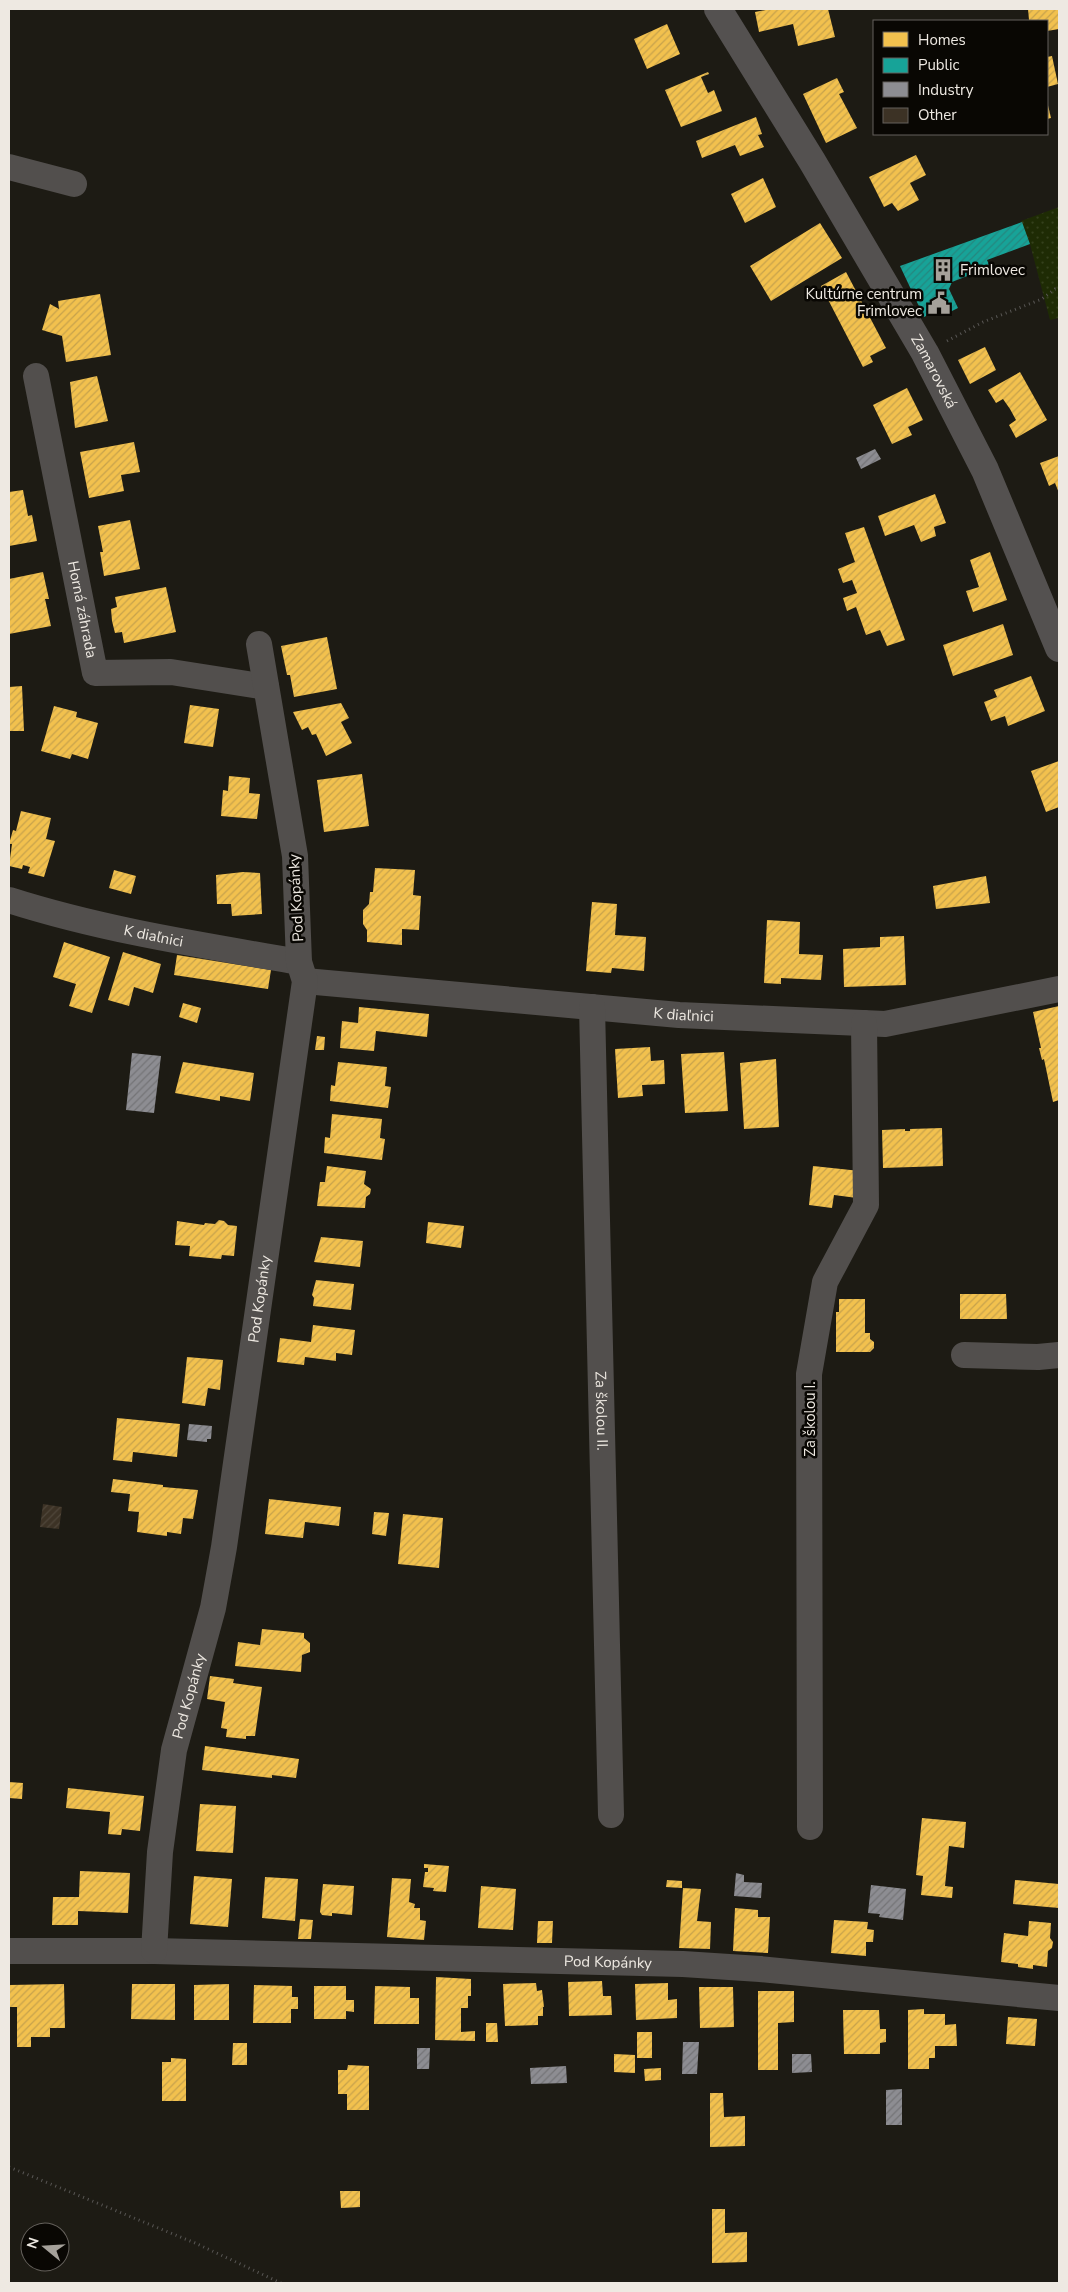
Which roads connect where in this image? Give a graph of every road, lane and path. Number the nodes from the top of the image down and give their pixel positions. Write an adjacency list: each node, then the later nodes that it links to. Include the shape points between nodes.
1 (718, 9): 8 (main road, Zamarovská, via 925,352 985,470)
2 (9, 167): 3 (street)
3 (74, 184)
4 (1059, 289): 5 (path, via 982,322)
5 (941, 344)
6 (36, 376): 9 (street, Horná záhrada, via 95,673 171,672)
7 (259, 644): 9 (street, Pod Kopánky)
8 (1059, 648)
9 (266, 686): 11 (street, Pod Kopánky, via 295,856)
10 (9, 900): 11 (street, K diaľnici, via 61,916)
11 (302, 971): 13 (street, K diaľnici); 20 (street, Pod Kopánky, via 223,1556 213,1608 174,1750 160,1852)
12 (1059, 989): 14 (street, K diaľnici, via 885,1024)
13 (592, 1007): 14 (street, K diaľnici, via 679,1015); 17 (street, Za školou II.)
14 (864, 1023): 18 (street, Za školou I., via 866,1205 825,1282 809,1374)
15 (964, 1355): 16 (street)
16 (1059, 1355)
17 (611, 1815)
18 (810, 1828)
19 (9, 1951): 20 (street, Pod Kopánky)
20 (154, 1951): 21 (street, Pod Kopánky, via 692,1965)
21 (1059, 1998)
22 (9, 2167): 23 (path, via 195,2243)
23 (281, 2283)

